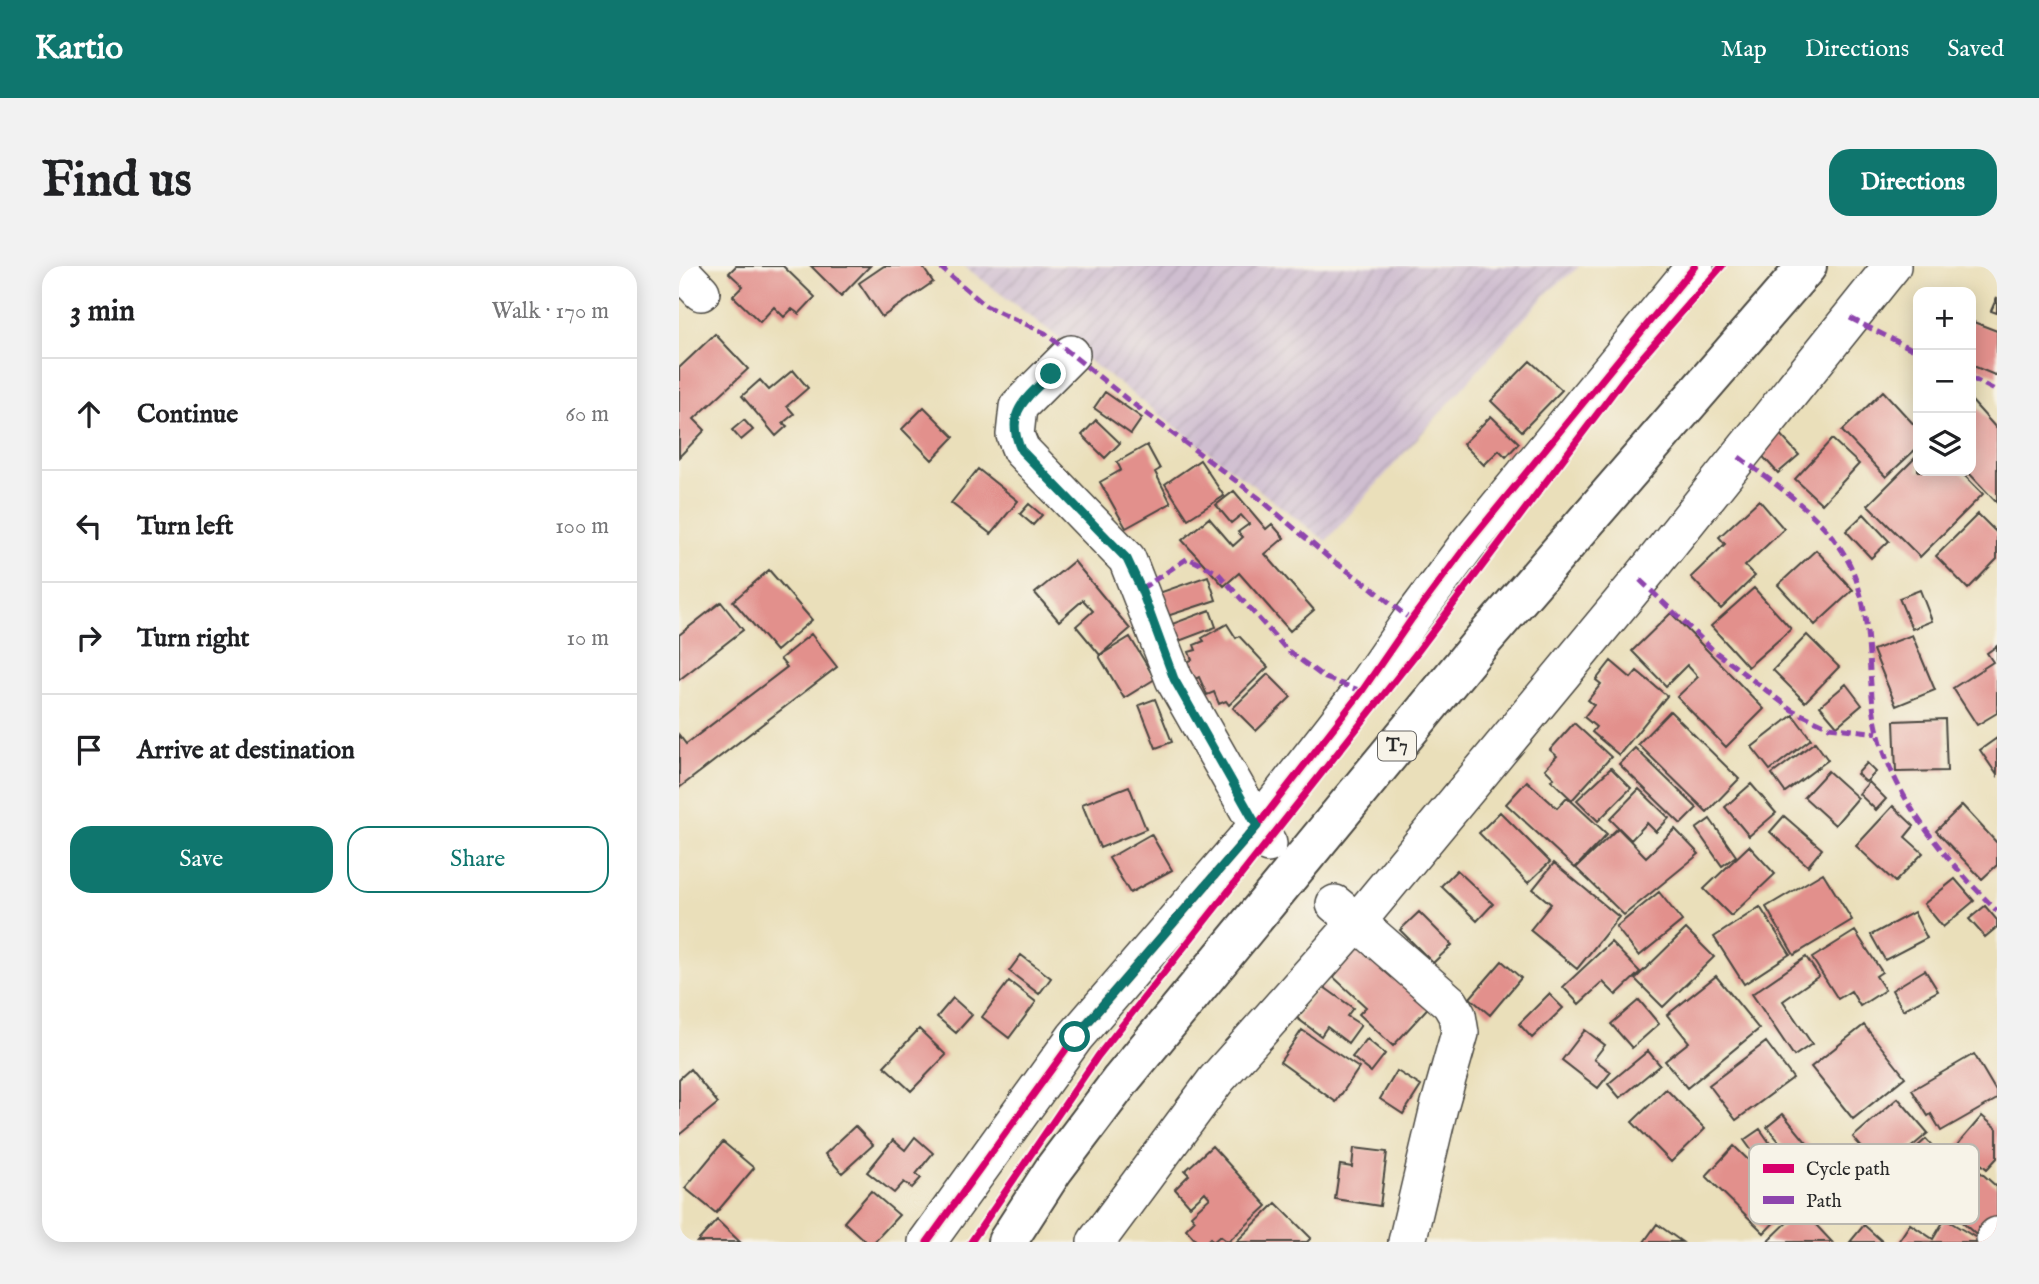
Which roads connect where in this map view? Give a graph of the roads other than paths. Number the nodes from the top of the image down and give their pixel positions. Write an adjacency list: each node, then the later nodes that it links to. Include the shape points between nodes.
1 (1695, 266): 5 (street, via 1467,545)
2 (1807, 266): 8 (highway, T7, via 1479,645 1121,1080 1054,1169)
3 (1892, 266): 6 (street, via 1640,580)
4 (1071, 354): 5 (street, via 1019,407 1014,435 1021,450 1127,559 1174,679)
5 (1262, 835): 7 (street, via 1075,1037)
6 (1346, 913): 9 (street); 10 (street, via 1450,1003 1461,1033)
7 (927, 1242)
8 (1007, 1242)
9 (1095, 1242)
10 (1407, 1242)

